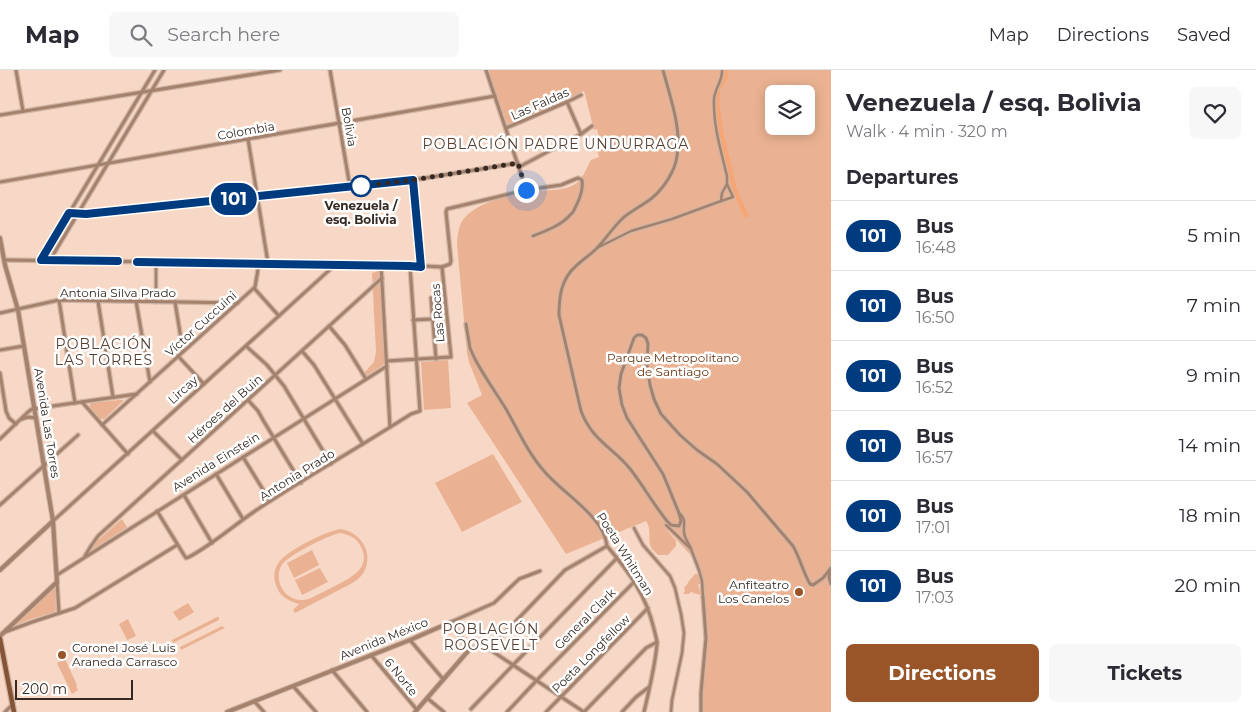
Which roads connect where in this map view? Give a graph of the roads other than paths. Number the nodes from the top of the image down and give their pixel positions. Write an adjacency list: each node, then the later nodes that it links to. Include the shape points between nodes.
1 (16, 70): 14 (street)
2 (154, 70): 10 (street)
3 (164, 70): 9 (street)
4 (280, 70): 9 (street)
5 (330, 70): 16 (street, Bolivia)
6 (486, 70): 12 (street)
7 (663, 70): 35 (street, via 679,134 674,168 654,196 615,225)
8 (722, 70): 26 (street, via 714,98)
9 (151, 91): 10 (street); 21 (street)
10 (141, 92): 14 (street); 23 (street)
11 (581, 94): 13 (street, Las Faldas)
12 (495, 96): 16 (street, Colombia); 18 (street)
13 (567, 102): 18 (street, Las Faldas); 19 (street)
14 (23, 111): 15 (street)
15 (0, 115)
16 (339, 123): 20 (street, Colombia); 27 (street, Bolivia)
17 (592, 126): 19 (street)
18 (506, 128): 22 (street)
19 (581, 134): 22 (street)
20 (248, 139): 21 (street, Colombia); 29 (street)
21 (108, 164): 23 (street, Colombia); 32 (street)
22 (518, 165): 24 (street); 28 (street)
23 (97, 166): 25 (street, Colombia); 31 (street)
24 (413, 180): 27 (street); 45 (street)
25 (0, 182)
26 (727, 184): 30 (street); 30 (street, via 733,197)
27 (350, 187): 29 (street)
28 (526, 190): 33 (street, via 554,187 578,178 582,180 583,187 572,214); 46 (street, via 447,209 451,261)
29 (258, 197): 32 (street); 41 (street)
30 (721, 201): 35 (street, via 631,231)
31 (69, 213): 32 (street); 37 (street)
32 (78, 214): 38 (street)
33 (533, 236)
34 (0, 238): 36 (street, Avenida Las Torres)
35 (596, 249): 106 (street, via 569,274 559,303 581,411 592,432 631,470 669,524 680,525)
36 (2, 260): 37 (street); 56 (street, Avenida Las Torres)
37 (41, 260): 38 (street)
38 (50, 260): 39 (street)
39 (156, 262): 40 (street); 53 (street)
40 (259, 263): 41 (street); 48 (street)
41 (268, 263): 42 (street)
42 (336, 264): 43 (street); 58 (street, Lircay)
43 (381, 265): 44 (street); 47 (street)
44 (410, 266): 45 (street); 60 (street)
45 (421, 267): 46 (street)
46 (442, 267): 69 (street, Las Rocas, via 450,358)
47 (382, 278): 62 (street, Héroes del Buin); 71 (street)
48 (254, 288): 55 (street, Víctor Cuccuini); 58 (street)
49 (431, 298): 59 (street)
50 (59, 300): 51 (street, Antonia Silva Prado); 56 (street, Antonia Silva Prado); 82 (street)
51 (98, 301): 52 (street, Antonia Silva Prado); 78 (street)
52 (136, 301): 53 (street, Antonia Silva Prado); 75 (street)
53 (156, 302): 54 (street, Antonia Silva Prado)
54 (175, 302): 55 (street, Antonia Silva Prado); 67 (street)
55 (238, 303): 67 (street, Víctor Cuccuini)
56 (18, 310): 57 (street, Antonia Silva Prado); 63 (street, Avenida Las Torres)
57 (0, 313)
58 (279, 316): 64 (street, Lircay)
59 (433, 319): 60 (street); 69 (street)
60 (413, 320): 70 (street)
61 (466, 324): 115 (street, Poeta Whitman, via 474,357 527,448 544,471 591,516)
62 (329, 326): 66 (street, Héroes del Buin); 74 (street)
63 (24, 346): 65 (street); 83 (street, Avenida Las Torres)
64 (246, 346): 73 (street); 76 (street, Lircay)
65 (0, 350)
66 (302, 351): 73 (street, Héroes del Buin); 79 (street)
67 (183, 352): 68 (street, Víctor Cuccuini)
68 (178, 356): 75 (street, Víctor Cuccuini); 76 (street)
69 (436, 358): 70 (street)
70 (417, 360): 71 (street); 89 (street, Antonia Prado, via 420,411)
71 (387, 363): 74 (street, Avenida Einstein); 89 (street)
72 (0, 373): 87 (street, via 6,411)
73 (275, 375): 80 (street, Héroes del Buin); 85 (street)
74 (366, 379): 79 (street, Avenida Einstein)
75 (150, 382): 77 (street, Víctor Cuccuini)
76 (204, 384): 90 (street, Lircay)
77 (137, 394): 78 (street); 88 (street, Víctor Cuccuini)
78 (113, 397): 81 (street)
79 (334, 399): 85 (street, Avenida Einstein); 94 (street)
80 (248, 400): 92 (street); 97 (street, Héroes del Buin)
81 (82, 402): 82 (street); 88 (street)
82 (75, 403): 83 (street)
83 (34, 409): 84 (street, Avenida Las Torres); 86 (street)
84 (36, 418): 86 (street); 99 (street, Avenida Las Torres)
85 (304, 418): 92 (street, Avenida Einstein); 98 (street)
86 (21, 419): 87 (street)
87 (16, 424): 93 (street)
88 (102, 425): 95 (street)
89 (390, 428): 94 (street, Antonia Prado)
90 (153, 431): 95 (street, Lircay); 97 (street)
91 (78, 436): 99 (street)
92 (273, 438): 96 (street, Avenida Einstein); 101 (street)
93 (0, 439)
94 (363, 444): 98 (street, Antonia Prado)
95 (128, 454): 108 (street, Lircay)
96 (243, 457): 100 (street, Avenida Einstein); 103 (street)
97 (182, 460): 117 (street, Héroes del Buin, via 98,536)
98 (331, 464): 101 (street, Antonia Prado)
99 (43, 467): 104 (street); 108 (street, Avenida Las Torres)
100 (216, 474): 102 (street, Avenida Einstein); 107 (street)
101 (301, 482): 103 (street, Antonia Prado)
102 (184, 495): 105 (street, Avenida Einstein); 113 (street)
103 (270, 501): 107 (street, Antonia Prado)
104 (0, 505)
105 (157, 511): 114 (street); 117 (street, Avenida Einstein)
106 (679, 513): 116 (street, via 684,517 684,532); 119 (street, via 662,474 622,405 621,374 634,338 639,335 647,341 650,385 665,419 747,492 793,546 810,584 814,585)
107 (243, 519): 113 (street, Antonia Prado)
108 (53, 521): 111 (street, Lircay); 112 (street, Avenida Las Torres)
109 (666, 525): 116 (street)
110 (634, 528): 160 (street, via 643,545 670,576 681,614 682,653)
111 (43, 530): 112 (street); 120 (street, Lircay)
112 (53, 532): 122 (street, Avenida Las Torres)
113 (212, 543): 114 (street, Antonia Prado, via 186,558)
114 (177, 545): 128 (street, via 75,608)
115 (607, 546): 118 (street, Poeta Whitman); 133 (street, via 565,570)
116 (690, 548): 126 (street, via 700,570)
117 (86, 556): 122 (street, Avenida Einstein)
118 (617, 558): 124 (street, Poeta Whitman); 136 (street)
119 (831, 569): 125 (street)
120 (0, 570)
121 (540, 571): 129 (street, Avenida México, via 519,580 494,603)
122 (56, 575): 123 (street, Avenida Las Torres)
123 (57, 582): 128 (street, Avenida Las Torres); 130 (street)
124 (634, 582): 127 (street, Poeta Whitman); 139 (street, General Clark)
125 (831, 584)
126 (703, 596): 161 (street, via 706,638)
127 (648, 608): 132 (street, Poeta Whitman); 142 (street, Poeta Longfellow)
128 (59, 613): 130 (street)
129 (451, 622): 131 (street, Avenida México); 134 (street)
130 (1, 636): 145 (main road)
131 (410, 640): 135 (street, Avenida México); 138 (street)
132 (657, 642): 141 (street, Poeta Whitman); 157 (street, via 646,648)
133 (489, 649): 134 (street, via 477,646); 136 (street)
134 (469, 650): 138 (street)
135 (371, 655): 137 (street, Avenida México); 147 (street, 6 Norte)
136 (513, 664): 139 (street); 146 (street)
137 (332, 670): 140 (street, Avenida México); 153 (street)
138 (443, 679): 143 (street)
139 (537, 680): 142 (street); 155 (street, General Clark)
140 (293, 686): 144 (street, Avenida México); 152 (street)
141 (649, 687): 158 (street); 159 (street, Poeta Whitman)
142 (561, 696): 156 (street, Poeta Longfellow); 157 (street)
143 (427, 698): 147 (street); 154 (street)
144 (254, 701): 150 (street, Avenida México); 151 (street)
145 (13, 704): 148 (street); 149 (main road)
146 (471, 709)
147 (416, 711)
148 (4, 712)
149 (14, 712)
150 (226, 712)
151 (264, 712)
152 (316, 712)
153 (367, 712)
154 (444, 712)
155 (507, 712)
156 (546, 712)
157 (584, 712)
158 (622, 712)
159 (644, 712)
160 (671, 712)
161 (701, 712)

